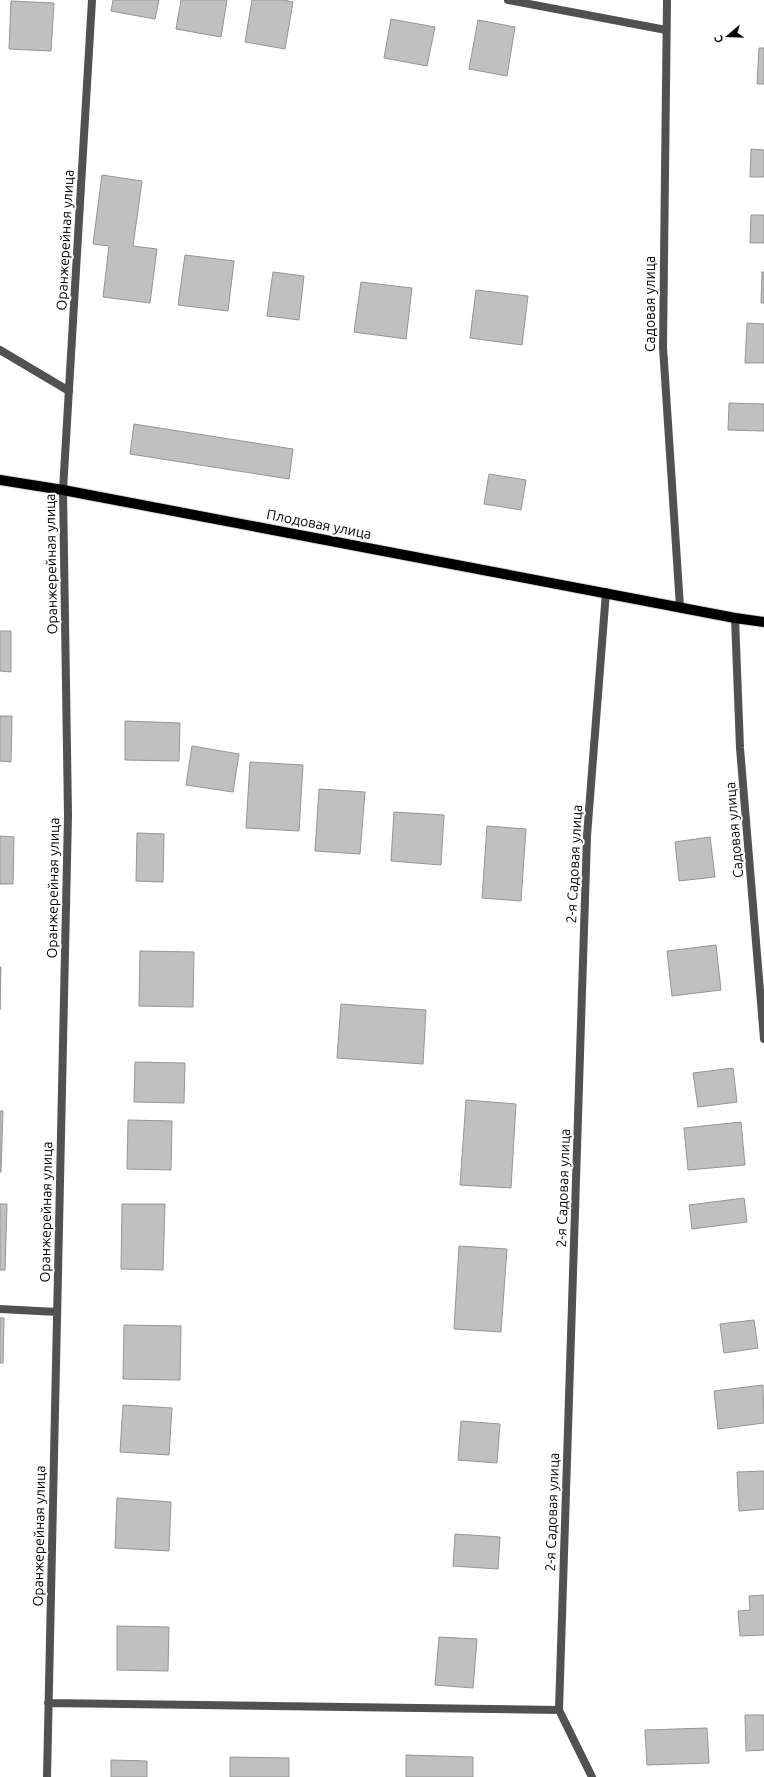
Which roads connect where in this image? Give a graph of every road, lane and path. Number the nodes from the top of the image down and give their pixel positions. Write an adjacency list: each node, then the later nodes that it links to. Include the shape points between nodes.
1 (92, 0): 6 (street, Оранжерейная улица)
2 (508, 0): 4 (street)
3 (667, 0): 4 (street, Садовая улица)
4 (666, 30): 10 (street, Садовая улица, via 663,347)
5 (0, 350): 6 (street)
6 (69, 391): 8 (street, Оранжерейная улица)
7 (0, 480): 8 (main road, Плодовая улица)
8 (63, 490): 9 (main road, Плодовая улица); 15 (street, Оранжерейная улица, via 68,815)
9 (606, 592): 10 (main road, Плодовая улица); 17 (street, 2-я Садовая улица, via 587,836)
10 (680, 607): 11 (main road, Плодовая улица)
11 (735, 618): 12 (main road, Плодовая улица); 13 (street, Садовая улица, via 740,748)
12 (764, 622)
13 (764, 1039)
14 (0, 1309): 15 (street)
15 (57, 1312): 16 (street, Оранжерейная улица)
16 (48, 1703): 17 (street); 18 (street, Оранжерейная улица)
17 (559, 1710): 19 (street, 2-я Садовая улица)
18 (47, 1777)
19 (592, 1777)

